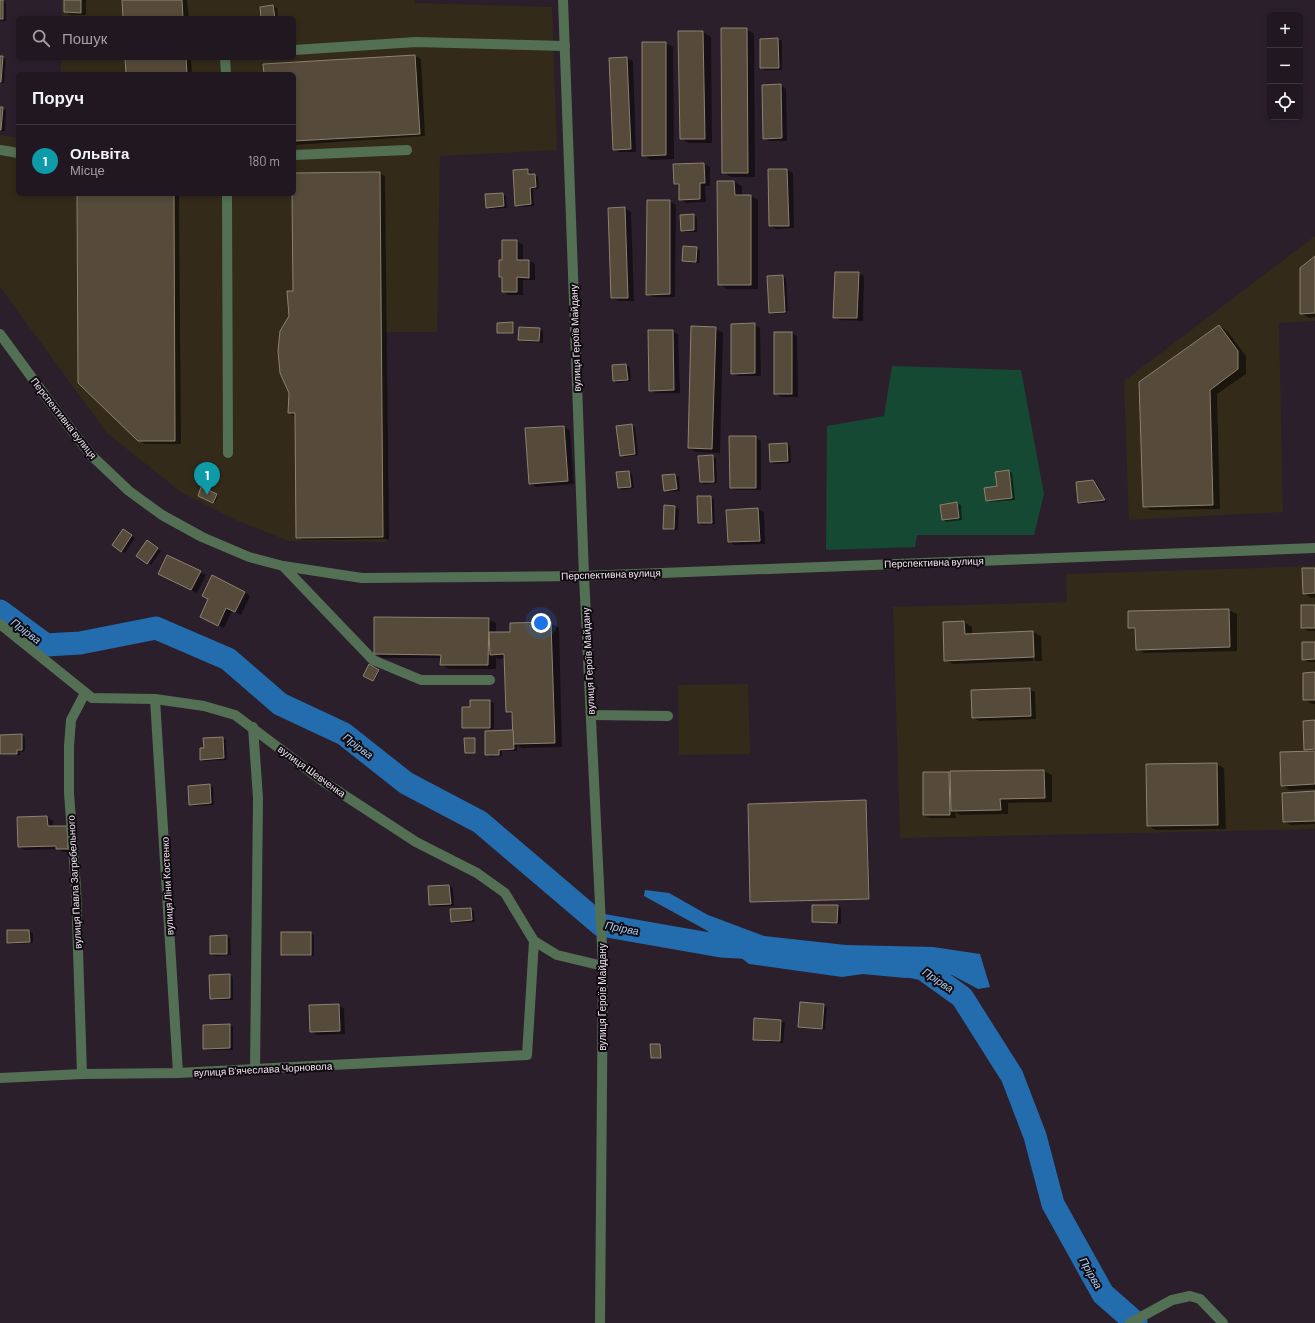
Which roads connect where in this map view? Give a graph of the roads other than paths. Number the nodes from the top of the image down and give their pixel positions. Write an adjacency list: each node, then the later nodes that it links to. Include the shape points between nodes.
1 (563, 0): 2 (street, вулиця Героїв Майдану)
2 (565, 46): 3 (street, via 416,42); 15 (street, вулиця Героїв Майдану)
3 (296, 50)
4 (225, 60): 5 (street)
5 (226, 72)
6 (0, 150): 8 (street)
7 (407, 150): 9 (street)
8 (16, 153)
9 (296, 155)
10 (227, 196): 12 (street)
11 (0, 334): 14 (street, Перспективна вулиця, via 91,455 129,491 162,515 202,537 249,557)
12 (228, 453)
13 (1315, 548): 15 (street, Перспективна вулиця)
14 (283, 566): 15 (street, Перспективна вулиця, via 362,578); 17 (street, via 373,660 421,680)
15 (584, 576): 20 (street, вулиця Героїв Майдану)
16 (0, 624): 18 (street, вулиця Шевченка)
17 (490, 680)
18 (84, 693): 19 (street, вулиця Шевченка, via 92,698); 27 (street, вулиця Павла Загребельного, via 71,720 69,746)
19 (156, 699): 22 (street, вулиця Шевченка, via 217,709 235,715); 26 (street, вулиця Ліни Костенко)
20 (590, 715): 21 (street); 24 (street, вулиця Героїв Майдану)
21 (668, 716)
22 (253, 727): 23 (street, вулиця Шевченка, via 324,782 416,842 477,873 505,893); 25 (street, via 258,798)
23 (534, 941): 24 (street, вулиця Шевченка, via 557,954); 25 (street, вулиця Вʼячеслава Чорновола, via 527,1055)
24 (603, 966): 29 (street, вулиця Героїв Майдану)
25 (255, 1069): 26 (street, вулиця Вʼячеслава Чорновола)
26 (178, 1073): 27 (street, вулиця Вʼячеслава Чорновола)
27 (82, 1074): 28 (street, вулиця Вʼячеслава Чорновола)
28 (0, 1078)
29 (600, 1323)
30 (1130, 1323): 31 (street, via 1172,1300 1190,1296 1200,1299)
31 (1223, 1323)

